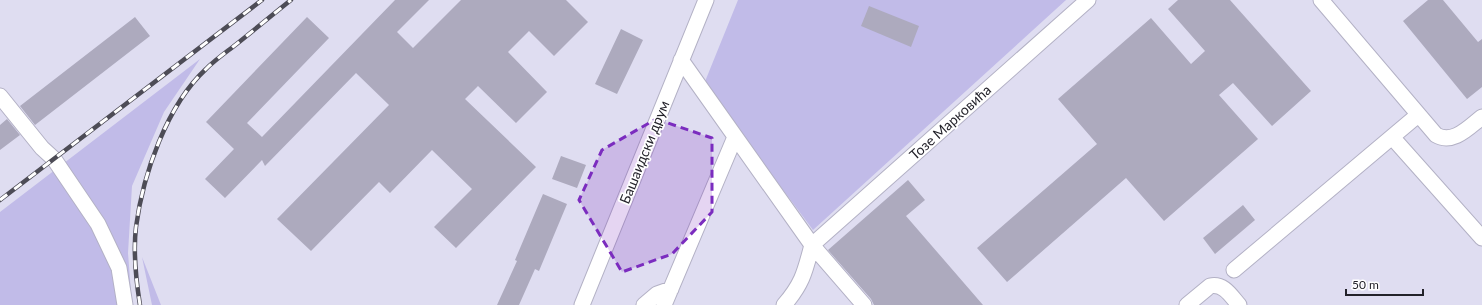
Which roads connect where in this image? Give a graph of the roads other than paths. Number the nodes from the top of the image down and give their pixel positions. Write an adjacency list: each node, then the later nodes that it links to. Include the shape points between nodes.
1 (706, 0): 4 (street, Башаидски друм)
2 (1088, 0): 11 (street, Тозе Марковића)
3 (1321, 0): 6 (street)
4 (681, 60): 8 (street); 15 (street, Башаидски друм)
5 (0, 96): 14 (street, via 54,159 98,224 119,268)
6 (1418, 115): 7 (street, via 1436,135 1444,138 1454,137); 9 (street)
7 (1480, 121)
8 (735, 137): 11 (street); 13 (street)
9 (1392, 137): 10 (street); 12 (street)
10 (1482, 238)
11 (812, 245): 18 (street, via 802,281); 19 (street)
12 (1234, 270)
13 (671, 289): 16 (street, via 657,294); 17 (street)
14 (125, 305)
15 (582, 305)
16 (644, 305)
17 (664, 305)
18 (784, 305)
19 (864, 305)
20 (1187, 305): 21 (street, via 1214,285 1224,288)
21 (1239, 305)

